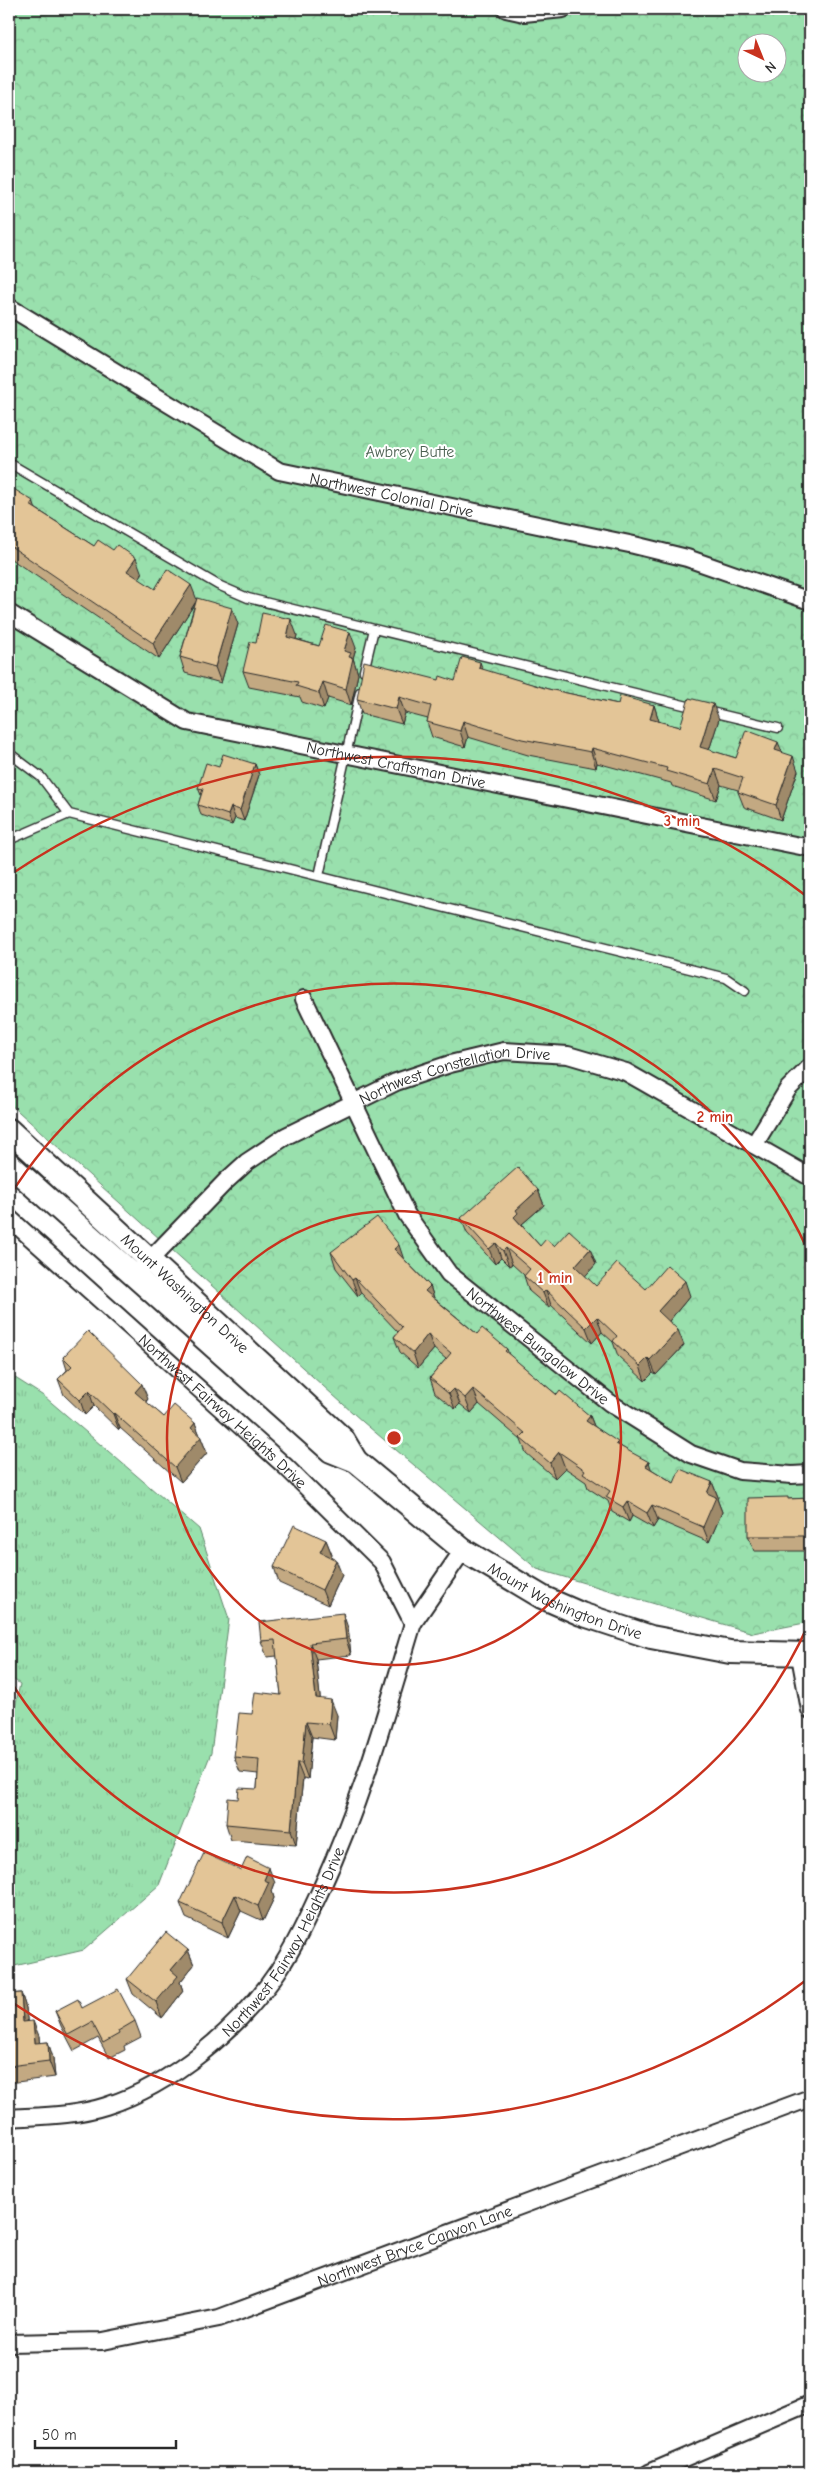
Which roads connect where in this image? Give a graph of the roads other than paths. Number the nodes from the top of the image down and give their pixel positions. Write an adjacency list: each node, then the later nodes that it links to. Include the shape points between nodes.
1 (506, 9): 2 (street, via 524,13)
2 (563, 9)
3 (9, 307): 5 (street, Northwest Colonial Drive, via 279,471 634,545 687,558)
4 (9, 463): 7 (lane, via 218,585 248,598)
5 (810, 601)
6 (9, 613): 12 (street, Northwest Craftsman Drive, via 187,722)
7 (374, 629): 8 (lane); 10 (lane)
8 (363, 677)
9 (361, 687): 12 (lane)
10 (778, 728)
11 (9, 753): 13 (lane, via 41,777)
12 (346, 754): 15 (street, Northwest Craftsman Drive); 16 (lane)
13 (69, 814): 14 (lane); 16 (lane)
14 (9, 840)
15 (810, 848)
16 (318, 876): 17 (lane, via 726,978)
17 (745, 991)
18 (304, 999): 20 (street, Northwest Bungalow Drive)
19 (810, 1066): 22 (street, via 788,1089)
20 (354, 1103): 22 (street, Northwest Constellation Drive, via 396,1082 495,1053 568,1055 626,1072); 26 (street, Northwest Constellation Drive, via 286,1136 247,1162); 29 (street, Northwest Bungalow Drive, via 407,1215 449,1274 610,1403 691,1454 740,1471)
21 (9, 1130): 26 (main road, Mount Washington Drive)
22 (754, 1145): 24 (street, Northwest Constellation Drive)
23 (9, 1164): 27 (main road, Mount Washington Drive)
24 (810, 1177)
25 (9, 1218): 31 (street, Northwest Fairway Heights Drive, via 286,1467 382,1562)
26 (150, 1259): 27 (street, Northwest Constellation Drive); 28 (main road, Mount Washington Drive, via 343,1438)
27 (134, 1276): 28 (main road, Mount Washington Drive, via 331,1451)
28 (356, 1461): 30 (main road, Mount Washington Drive)
29 (810, 1474)
30 (463, 1550): 31 (street, Northwest Fairway Heights Drive); 32 (main road, Mount Washington Drive, via 542,1597 581,1614 651,1637 730,1652)
31 (413, 1623): 35 (street, Northwest Fairway Heights Drive, via 373,1756 342,1842 307,1921 278,1971 256,2000 192,2061 135,2095 73,2114)
32 (805, 1655): 33 (street)
33 (810, 1710)
34 (810, 2098): 36 (street, Northwest Bryce Canyon Lane, via 219,2318 103,2341)
35 (9, 2118)
36 (9, 2343)
37 (810, 2404): 38 (street)
38 (649, 2473)

